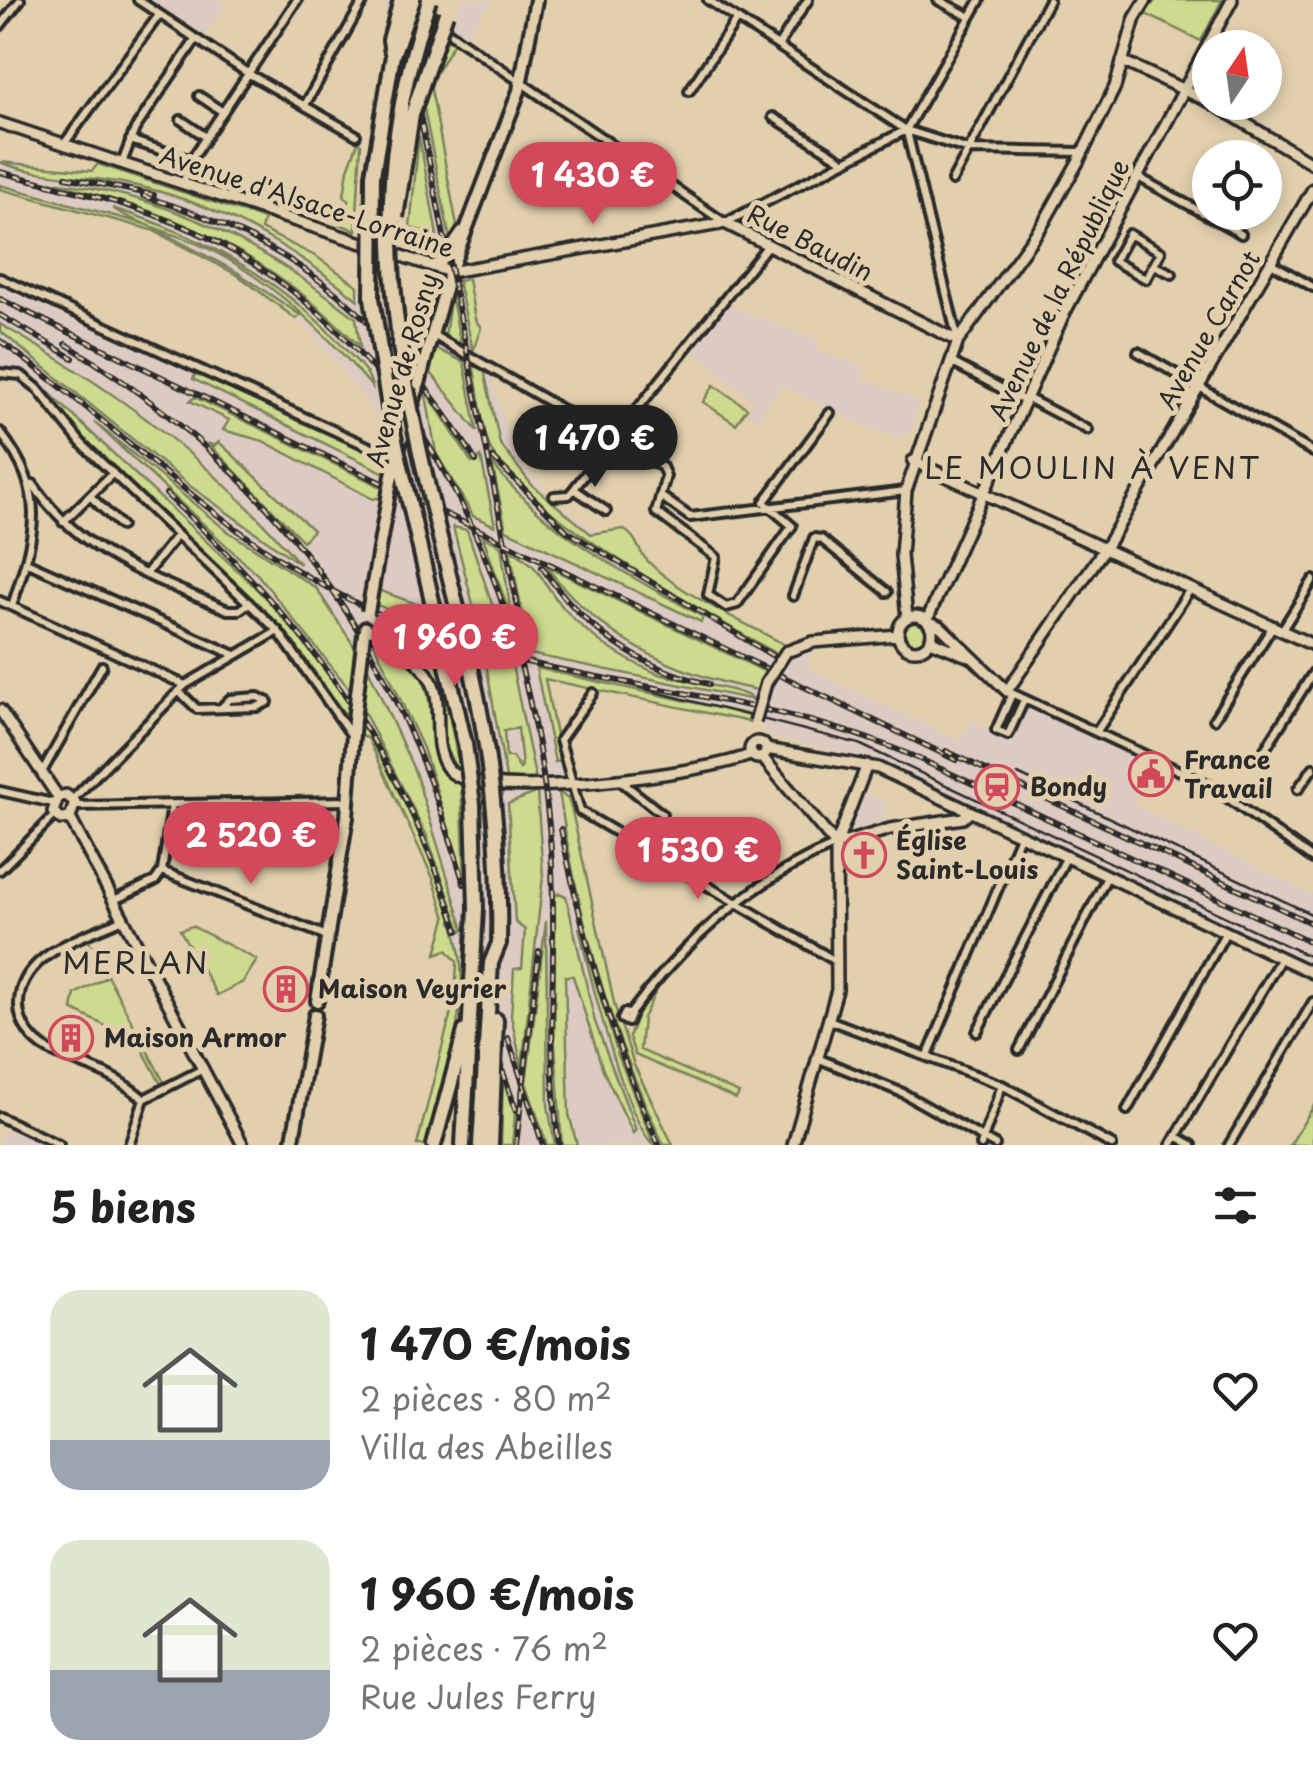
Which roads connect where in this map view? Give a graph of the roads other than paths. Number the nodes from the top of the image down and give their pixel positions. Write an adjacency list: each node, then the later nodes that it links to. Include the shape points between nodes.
1 (20, 0): 20 (street)
2 (138, 0): 17 (street)
3 (297, 0): 25 (street)
4 (364, 0): 31 (street)
5 (402, 0): 15 (street, Rue Baudin); 23 (highway, bridge, via 390,40)
6 (429, 0): 54 (highway, bridge, via 401,114 392,180)
7 (536, 0): 26 (main road, Avenue de Rosny)
8 (708, 0): 19 (street)
9 (808, 0): 22 (street)
10 (938, 0): 18 (street)
11 (980, 0): 18 (street)
12 (1049, 0): 42 (street)
13 (1146, 0): 24 (street)
14 (1232, 0): 27 (street, Avenue de la République)
15 (414, 3): 23 (highway, bridge); 26 (street, Rue Baudin)
16 (450, 6): 54 (highway, bridge, via 412,115)
17 (159, 15): 21 (street); 41 (street)
18 (970, 17): 37 (street)
19 (736, 19): 22 (street); 28 (street)
20 (0, 26)
21 (196, 39): 25 (street); 40 (street)
22 (778, 46): 37 (street)
23 (393, 56): 161 (highway, bridge, via 372,175 372,298 392,427 465,744 476,841)
24 (1122, 61): 27 (street); 43 (street)
25 (249, 74): 31 (street); 32 (street)
26 (522, 82): 52 (main road, Avenue de Rosny); 53 (street, Rue Baudin)
27 (1181, 89): 29 (street); 48 (street, Avenue de la République)
28 (689, 92)
29 (1192, 94)
30 (199, 96): 32 (street)
31 (306, 106): 38 (street)
32 (223, 112): 39 (street)
33 (773, 118): 45 (street)
34 (181, 120): 39 (street)
35 (1240, 120): 47 (street)
36 (0, 123): 41 (street, Avenue d'Alsace-Lorraine)
37 (906, 130): 42 (street); 45 (street); 67 (street)
38 (356, 135)
39 (206, 138): 44 (street)
40 (130, 140): 44 (street); 46 (street)
41 (64, 144): 46 (street, Avenue d'Alsace-Lorraine)
42 (969, 150): 43 (street); 49 (street)
43 (1084, 152): 67 (street, via 1044,224)
44 (191, 160): 50 (street)
45 (844, 161): 53 (street)
46 (122, 163): 50 (street, Avenue d'Alsace-Lorraine)
47 (1313, 164)
48 (1137, 176): 55 (street); 56 (street, Avenue de la République)
49 (952, 181)
50 (184, 184): 61 (street, Avenue d'Alsace-Lorraine)
51 (1313, 189): 59 (street, Avenue Carnot)
52 (471, 217): 61 (street); 62 (main road, Avenue de Rosny)
53 (725, 223): 57 (street, Rue Baudin); 62 (street, Avenue d'Alsace-Lorraine)
54 (394, 230): 155 (highway, bridge, via 406,382 488,761 498,850)
55 (1241, 234)
56 (1103, 238): 58 (street); 72 (street, Avenue de la République)
57 (768, 245): 67 (street, Rue Baudin); 76 (street)
58 (1122, 247): 60 (street, via 1128,234 1161,252); 60 (street, via 1114,261 1146,279)
59 (1271, 263): 65 (street); 71 (street, Avenue Carnot)
60 (1154, 264): 63 (street)
61 (432, 266): 62 (street, Avenue d'Alsace-Lorraine)
62 (450, 272): 66 (main road, Avenue de Rosny)
63 (1172, 274)
64 (0, 278): 79 (street)
65 (1313, 287)
66 (432, 335): 76 (street); 79 (main road, Avenue de Rosny, bridge)
67 (958, 340): 69 (street)
68 (1138, 352): 71 (street)
69 (950, 361): 72 (street); 78 (street)
70 (0, 374): 80 (street, via 20,375 37,388)
71 (1199, 385): 77 (street); 95 (street, Avenue Carnot)
72 (1026, 399): 74 (street); 84 (street, Avenue de la République)
73 (830, 413): 89 (street, via 764,502)
74 (1088, 430)
75 (0, 432): 81 (street)
76 (616, 436): 82 (street); 87 (street, via 662,467)
77 (1313, 452)
78 (914, 461): 83 (street); 84 (street)
79 (395, 462): 109 (main road, Avenue de Rosny, bridge)
80 (113, 473): 85 (street); 94 (street)
81 (33, 484): 88 (street); 91 (street)
82 (574, 488): 86 (street, via 566,497); 90 (street)
83 (906, 491): 89 (street); 105 (street, via 901,591)
84 (984, 493): 95 (street); 106 (street, Avenue de la République)
85 (90, 496): 92 (street); 93 (street)
86 (554, 496)
87 (661, 496): 89 (street, via 690,517); 89 (street, via 656,512 716,557 708,595 726,607 737,604 792,526)
88 (48, 507): 91 (street); 92 (street)
89 (767, 509)
90 (606, 511)
91 (36, 512): 96 (street)
92 (63, 522): 97 (street, via 100,553)
93 (121, 526)
94 (177, 535): 97 (street); 103 (street)
95 (1105, 548): 99 (street); 118 (street, Avenue Carnot)
96 (26, 562): 104 (street); 113 (street)
97 (146, 574): 103 (street, via 228,610)
98 (1313, 580): 107 (street)
99 (1191, 588): 107 (street); 124 (street)
100 (887, 592): 101 (street, via 814,538)
101 (793, 596)
102 (0, 600): 104 (street)
103 (250, 603): 108 (street)
104 (12, 606): 117 (street)
105 (907, 618): 106 (street); 110 (street)
106 (928, 621): 111 (street); 114 (street)
107 (1278, 628): 112 (street); 123 (street)
108 (278, 631): 113 (street); 125 (street)
109 (364, 631): 125 (main road, Avenue de Rosny, bridge); 132 (street, via 410,658 431,680 439,742 459,778)
110 (898, 634): 111 (street, via 910,650); 127 (street, bridge, via 813,642 786,652 766,684 755,722)
111 (931, 641): 114 (street)
112 (1313, 645)
113 (236, 656): 117 (street)
114 (973, 658): 118 (street)
115 (102, 666): 130 (street)
116 (1313, 673): 126 (street)
117 (182, 688): 121 (street, via 197,709); 137 (street)
118 (1010, 692): 120 (street); 120 (street, via 996,730 1001,734 1008,735)
119 (594, 693): 132 (street, via 560,740)
120 (1024, 700): 124 (street)
121 (221, 708): 121 (street, via 257,707 268,702 230,698)
122 (0, 710): 130 (street)
123 (1214, 719)
124 (1097, 731): 146 (street, via 1208,784)
125 (352, 736): 136 (main road, Avenue de Rosny)
126 (1264, 751)
127 (760, 753): 128 (street); 131 (street); 144 (street)
128 (867, 765): 139 (street); 144 (street)
129 (1313, 768): 133 (street)
130 (42, 772): 135 (street)
131 (618, 780): 132 (street); 140 (street)
132 (572, 786): 151 (street, via 585,815)
133 (1298, 789)
134 (0, 790): 135 (street)
135 (56, 800): 137 (street); 141 (street)
136 (347, 801): 138 (street); 154 (main road, Avenue de Rosny)
137 (75, 802): 138 (street); 142 (street)
138 (172, 805): 148 (street)
139 (970, 812): 143 (street); 144 (street)
140 (662, 814)
141 (55, 815): 142 (street); 147 (street)
142 (70, 818): 150 (street)
143 (1020, 836): 145 (street); 165 (street)
144 (836, 844): 151 (street, via 786,868); 157 (street)
145 (1066, 858): 149 (street); 163 (street)
146 (1313, 859)
147 (0, 870)
148 (162, 871): 150 (street); 154 (street)
149 (1107, 877): 153 (street); 164 (street)
150 (114, 900): 152 (street)
151 (737, 904): 157 (street); 160 (street, via 656,979)
152 (124, 918): 167 (street); 169 (street, via 39,959 19,994 20,1016 46,1048 114,1074)
153 (1226, 932): 156 (street); 170 (street)
154 (327, 936): 175 (main road, Avenue de Rosny)
155 (498, 943): 182 (highway, via 491,963); 183 (highway)
156 (1281, 958): 158 (street); 173 (street)
157 (838, 963): 162 (street)
158 (1313, 972)
159 (1313, 1002): 189 (street)
160 (630, 1014)
161 (472, 1020): 180 (highway); 181 (highway)
162 (828, 1020): 165 (street); 166 (street)
163 (977, 1032)
164 (1020, 1050)
165 (928, 1055): 168 (street)
166 (816, 1057): 172 (street); 174 (street, via 904,1092)
167 (204, 1069): 169 (street); 179 (street)
168 (1002, 1085): 174 (street); 186 (street)
169 (144, 1099): 178 (street)
170 (1127, 1110)
171 (0, 1118): 177 (street)
172 (797, 1126): 176 (street); 184 (street)
173 (1176, 1136): 187 (street); 188 (street)
174 (982, 1142): 185 (street)
175 (295, 1143)
176 (793, 1144)
177 (60, 1145)
178 (129, 1145)
179 (244, 1145)
180 (434, 1145)
181 (463, 1145)
182 (480, 1145)
183 (491, 1145)
184 (804, 1145)
185 (995, 1145)
186 (1112, 1145)
187 (1171, 1145)
188 (1192, 1145)
189 (1229, 1145)

